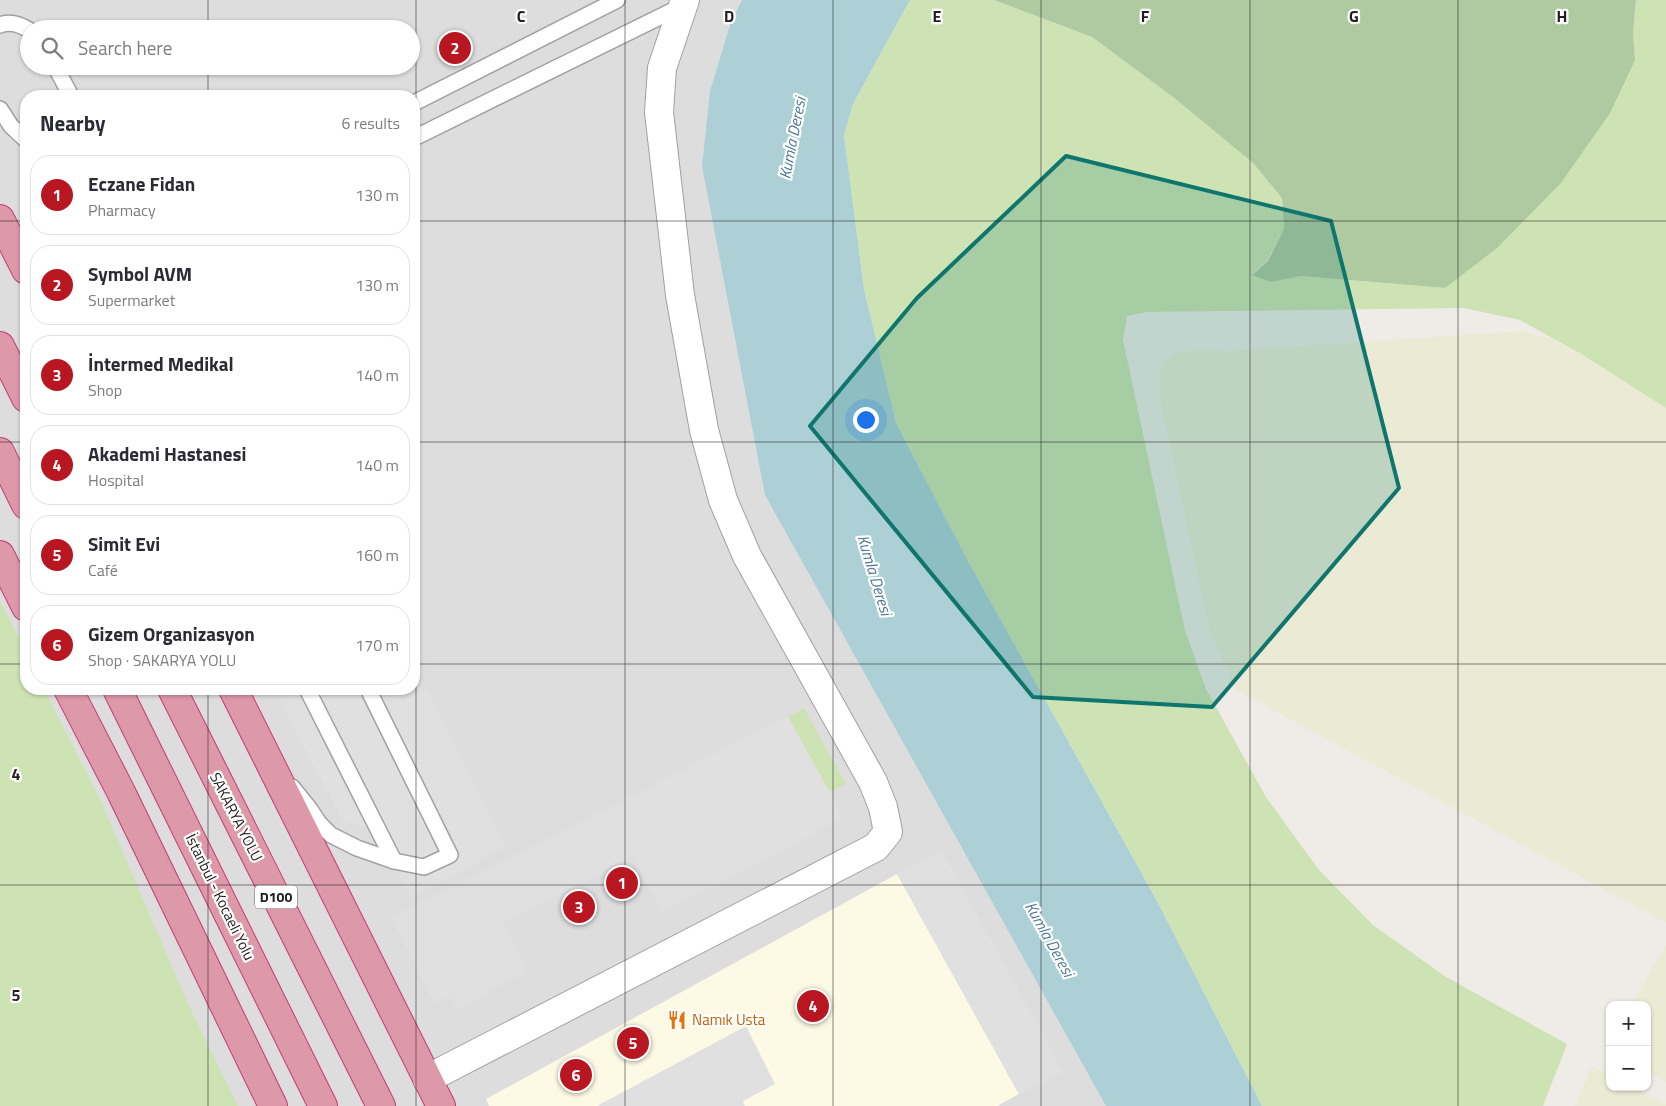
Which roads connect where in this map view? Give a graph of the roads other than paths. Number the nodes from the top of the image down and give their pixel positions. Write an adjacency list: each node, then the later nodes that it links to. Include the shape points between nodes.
1 (617, 0): 7 (lane)
2 (683, 3): 10 (lane); 27 (street, via 662,68 659,112 680,295 704,430 723,500 747,556 873,782 884,806 888,832 876,847)
3 (0, 24): 4 (lane)
4 (20, 26)
5 (60, 75): 6 (lane)
6 (68, 90)
7 (420, 100)
8 (0, 108): 9 (lane)
9 (20, 134)
10 (420, 135)
11 (0, 219): 12 (highway)
12 (20, 258)
13 (0, 346): 14 (highway)
14 (20, 386)
15 (0, 452): 16 (highway)
16 (20, 493)
17 (0, 555): 18 (highway)
18 (20, 595)
19 (71, 695): 28 (highway)
20 (120, 695): 29 (highway, İstanbul - Kocaeli Yolu)
21 (175, 695): 30 (highway, SAKARYA YOLU / D100)
22 (236, 695): 25 (highway)
23 (310, 695): 26 (lane)
24 (371, 695): 26 (lane, via 450,854 424,867)
25 (266, 756): 26 (lane, via 331,835); 27 (highway)
26 (394, 861)
27 (427, 1079): 31 (highway)
28 (273, 1106)
29 (323, 1106)
30 (381, 1106)
31 (441, 1106)

